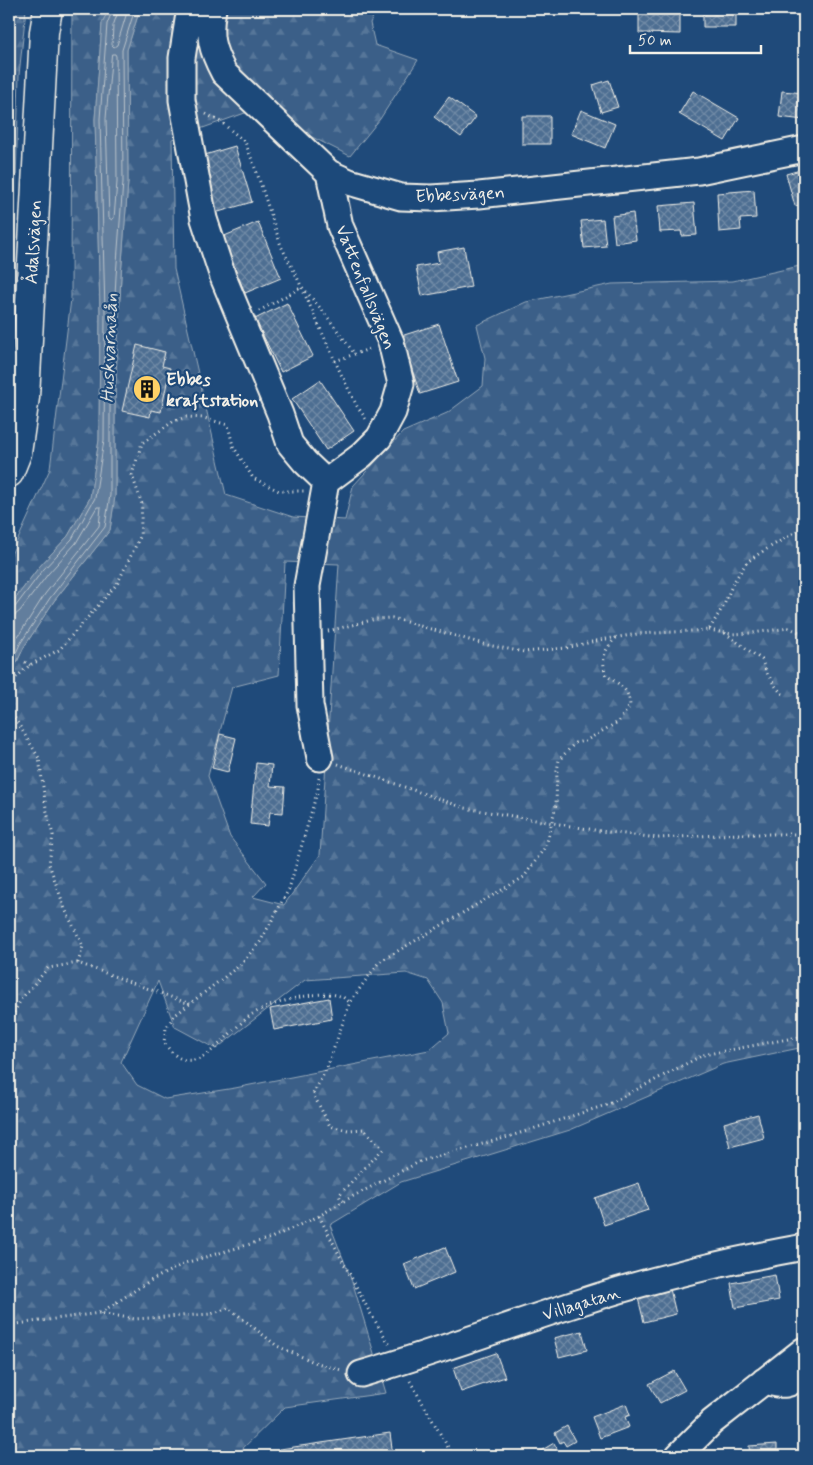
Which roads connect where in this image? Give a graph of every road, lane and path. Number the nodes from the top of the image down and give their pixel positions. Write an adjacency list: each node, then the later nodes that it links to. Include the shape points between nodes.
1 (48, 9): 11 (main road, Ådalsvägen, via 44,32 25,397 17,453)
2 (193, 9): 4 (street, via 182,58)
3 (213, 9): 6 (street, Ebbesvägen, via 211,41 224,73)
4 (182, 100): 7 (path, via 221,122 244,142 281,246); 12 (street, via 204,219 223,277 290,444)
5 (804, 149): 6 (street, Ebbesvägen, via 699,171 431,198 401,197)
6 (329, 173): 10 (street, Vattenfallsvägen, via 340,226 391,342 401,384)
7 (302, 287): 8 (path); 9 (path); 9 (path, via 354,353)
8 (264, 308)
9 (335, 361): 10 (path, via 357,406)
10 (379, 438): 12 (street, Vattenfallsvägen)
11 (9, 473)
12 (326, 482): 15 (street, via 307,586); 20 (path, via 306,491 279,491 253,478 234,446 228,426 204,418 186,417 174,421 142,443 132,475 142,504 140,537 117,584 59,650)
13 (804, 527): 14 (path, via 747,562)
14 (709, 630): 16 (path); 18 (path)
15 (308, 632): 18 (path, via 392,618 524,652); 22 (street, via 310,704)
16 (724, 633): 17 (path, via 790,628); 21 (path, via 762,660 778,691)
17 (804, 634)
18 (616, 638): 23 (path, via 608,645 603,664 606,675 623,686 630,698 630,706 618,722 586,741 575,743 560,760)
19 (25, 662): 20 (path)
20 (30, 665): 25 (path, via 12,682 11,712 39,758 53,835 49,864 83,946)
21 (784, 696)
22 (320, 758): 23 (path, via 465,808); 27 (path, via 318,789 289,889 260,942 240,965)
23 (551, 823): 24 (path, via 658,838); 26 (path, via 546,846 524,877 379,962)
24 (804, 834)
25 (78, 963): 27 (path); 28 (path, via 48,968 22,998)
26 (350, 1002): 27 (path, via 340,996 304,997 270,1005 250,1016 216,1049 194,1060 182,1061 170,1052 164,1042 166,1028 174,1016); 30 (path, via 327,1068 313,1094 330,1126 364,1130 383,1149 339,1195)
27 (190, 1004)
28 (9, 1021)
29 (804, 1036): 30 (path, via 703,1055 609,1104 421,1161)
30 (342, 1202): 31 (path)
31 (319, 1216): 33 (path, via 271,1238 185,1263); 36 (path)
32 (804, 1247): 36 (street, Villagatan, via 741,1258 577,1303)
33 (100, 1313): 34 (path); 37 (path, via 135,1319 210,1314 229,1308 278,1346 338,1370)
34 (9, 1326)
35 (804, 1350): 39 (street)
36 (400, 1362): 37 (street, Villagatan)
37 (361, 1374)
38 (804, 1374): 39 (street, via 788,1385)
39 (764, 1381): 42 (street, via 712,1422)
40 (418, 1395): 41 (path)
41 (453, 1456)
42 (678, 1456)

